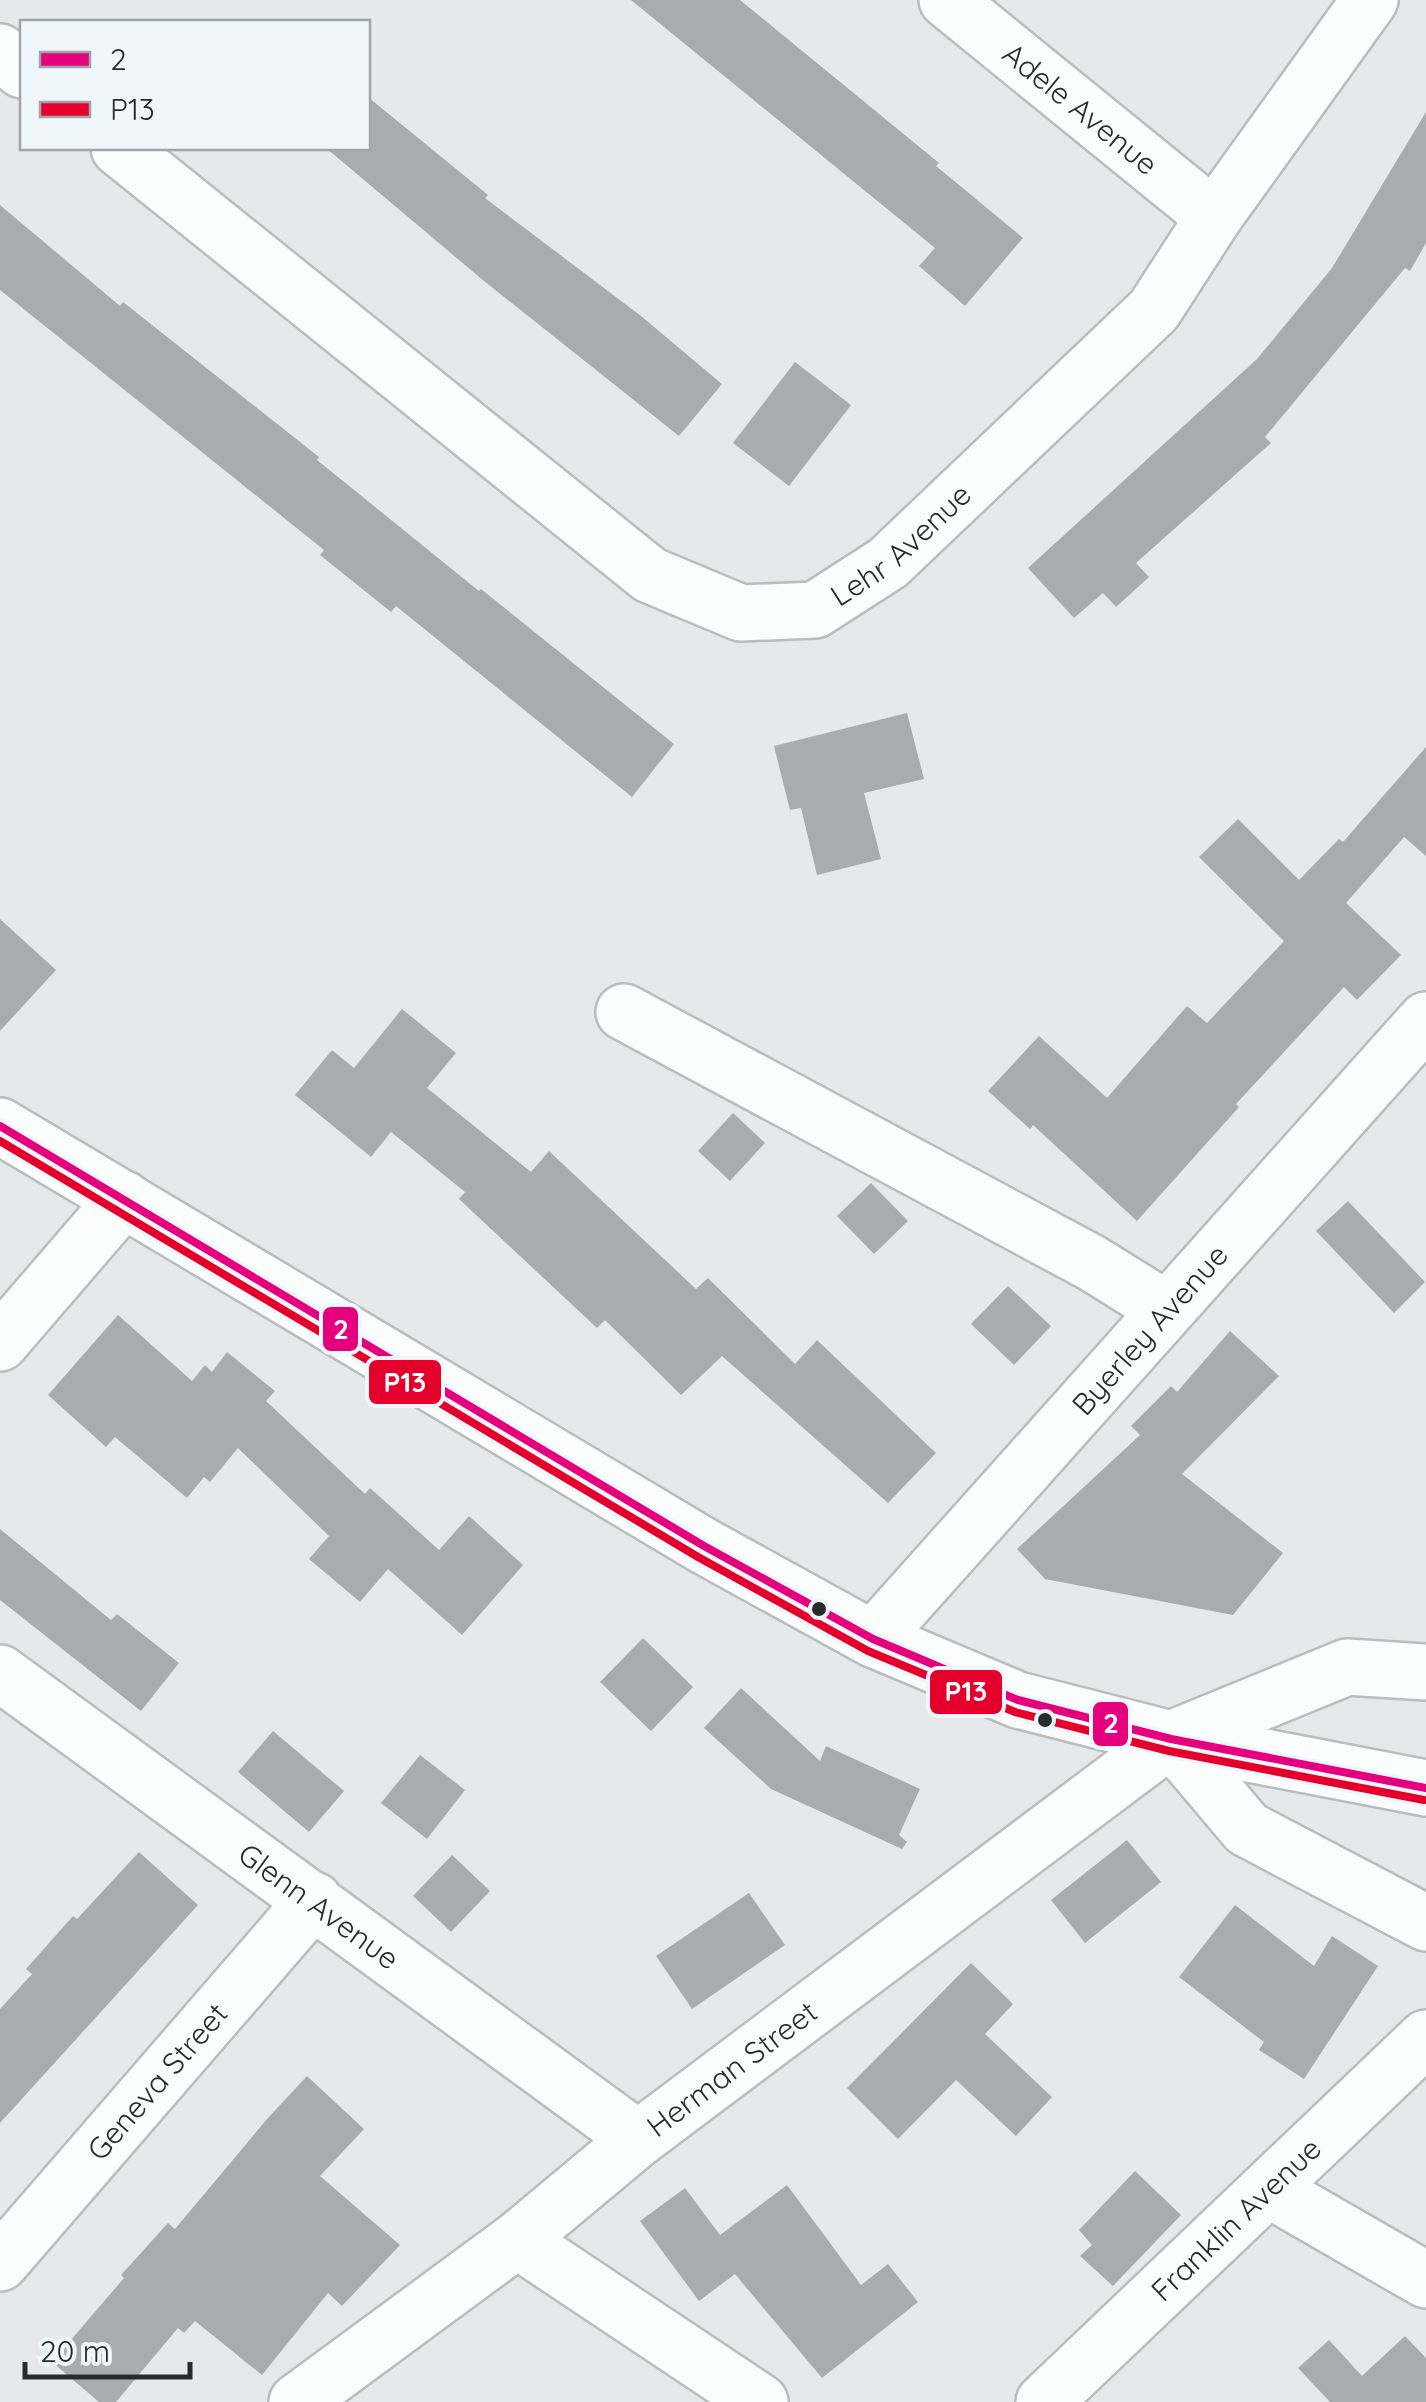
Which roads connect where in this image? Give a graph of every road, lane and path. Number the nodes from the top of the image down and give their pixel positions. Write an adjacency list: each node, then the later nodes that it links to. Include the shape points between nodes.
1 (946, 0): 6 (street, Adele Avenue)
2 (1370, 0): 6 (street, Lehr Avenue)
3 (0, 52): 4 (street)
4 (20, 68)
5 (120, 150): 6 (street, Lehr Avenue, via 650,576 741,612 816,610 888,563 1154,310)
6 (1214, 217)
7 (624, 1012): 11 (street)
8 (1426, 1020): 11 (street, Byerley Avenue)
9 (0, 1126): 10 (street)
10 (124, 1199): 12 (street); 13 (street)
11 (1166, 1309): 13 (street, Byerley Avenue)
12 (0, 1343)
13 (873, 1640): 16 (street, via 1018,1700)
14 (1426, 1672): 16 (street, Herman Street, via 1347,1667)
15 (0, 1673): 18 (street, Glenn Avenue)
16 (1172, 1739): 17 (street); 19 (street, via 1248,1829); 21 (street, Herman Street)
17 (1426, 1788)
18 (314, 1900): 21 (street, Glenn Avenue); 24 (street, Geneva Street)
19 (1426, 1924)
20 (1426, 2038): 22 (street, Franklin Avenue)
21 (638, 2138): 23 (street, Herman Street)
22 (1270, 2190): 25 (street); 28 (street, Franklin Avenue)
23 (517, 2240): 26 (street, Herman Street); 27 (street)
24 (0, 2263)
25 (1426, 2280)
26 (297, 2402)
27 (760, 2402)
28 (1044, 2402)

